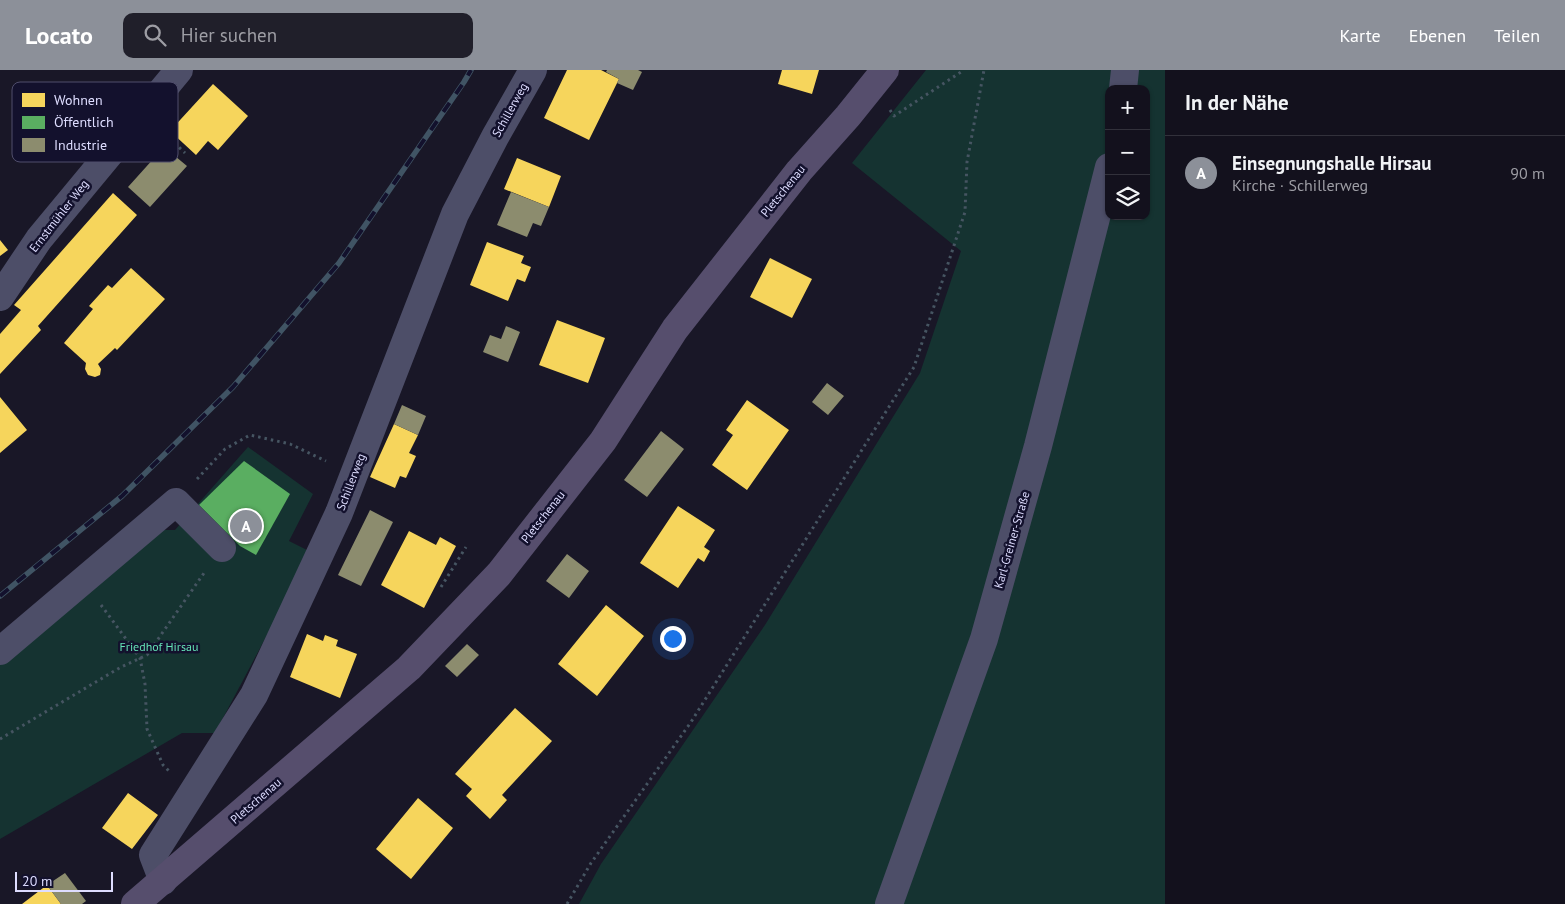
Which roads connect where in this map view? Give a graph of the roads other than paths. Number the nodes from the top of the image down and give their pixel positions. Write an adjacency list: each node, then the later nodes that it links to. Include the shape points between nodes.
1 (179, 70): 5 (street, Ernstmühler Weg)
2 (533, 70): 12 (street, Schillerweg, via 455,214 335,522 254,695 153,855)
3 (885, 70): 12 (main road, Pletschenau, via 799,171 675,329 603,441 499,574 409,668)
4 (1125, 70): 6 (street)
5 (169, 82)
6 (1123, 85)
7 (103, 162): 9 (street, Ernstmühler Weg, via 39,239)
8 (1107, 175): 14 (street, Karl-Greiner-Straße, via 1038,446 984,639)
9 (0, 297)
10 (222, 548): 11 (street, via 176,502)
11 (0, 651)
12 (164, 881): 13 (main road, Pletschenau)
13 (135, 904)
14 (890, 904)

